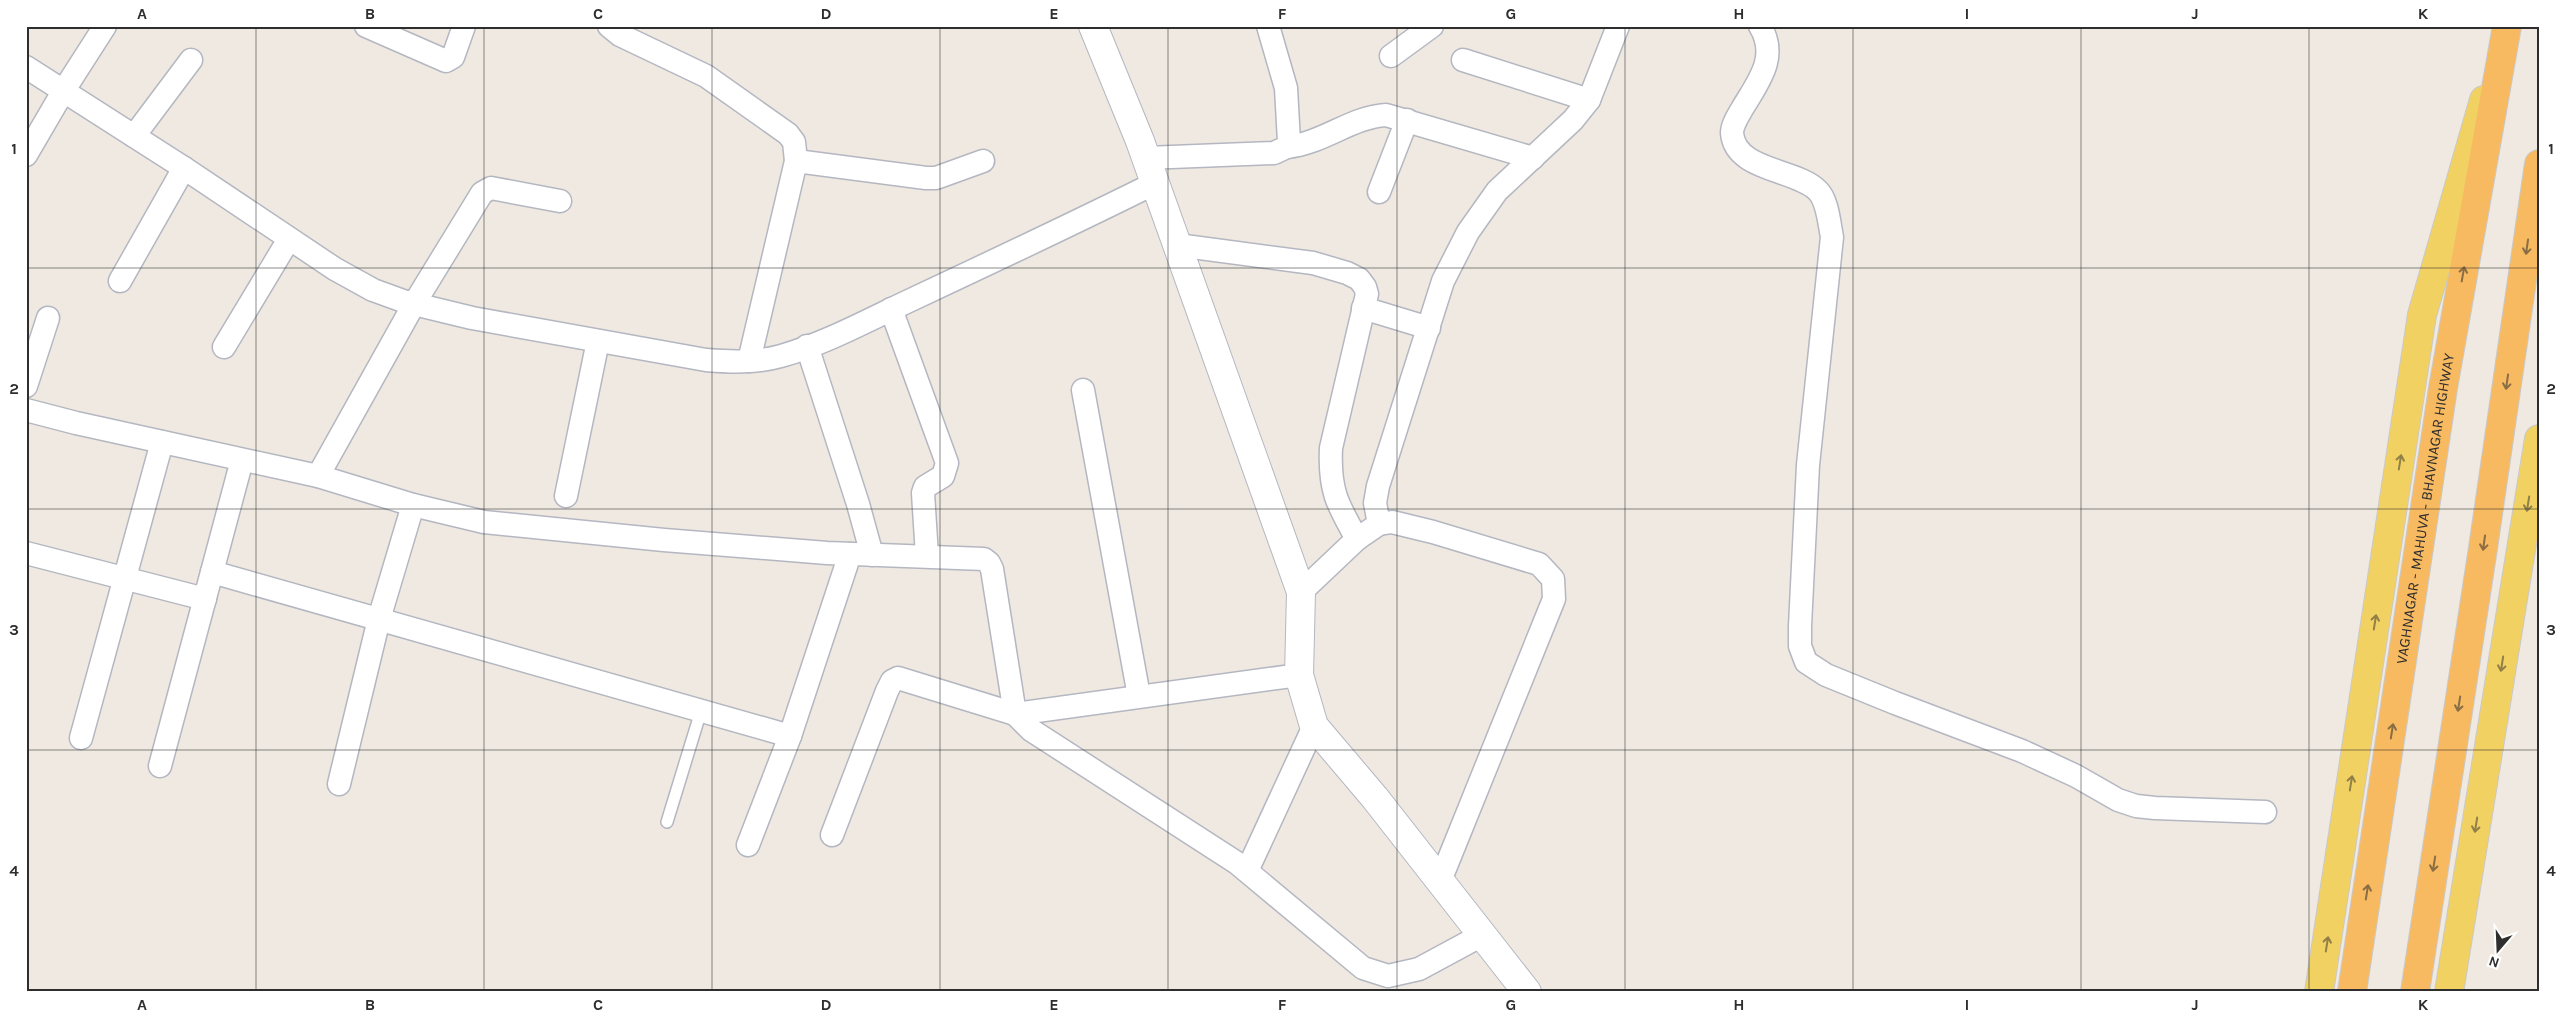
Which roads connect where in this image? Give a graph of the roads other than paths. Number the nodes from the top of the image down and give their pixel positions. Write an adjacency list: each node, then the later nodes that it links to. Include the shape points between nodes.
1 (106, 26): 15 (street)
2 (366, 26): 3 (street, via 446,61 453,57)
3 (464, 26)
4 (610, 26): 22 (street, via 620,35 706,76 788,134 794,142)
5 (1093, 26): 26 (street)
6 (1268, 26): 19 (street, via 1286,88)
7 (1432, 26): 11 (street)
8 (1618, 26): 16 (street)
9 (1760, 26): 69 (street, via 1767,37 1769,53 1764,73 1736,118 1732,133 1736,147 1749,160 1818,190 1828,213 1832,237 1806,493 1800,646 1806,662 1826,675 1859,689 2022,751 2136,806)
10 (2506, 26): 77 (main road, one-way to 10, via 2422,315); 78 (highway, VAGHNAGAR - MAHUVA - BHAVNAGAR HIGHWAY, one-way to 10, via 2455,322)
11 (1391, 56)
12 (191, 60): 18 (street)
13 (1463, 60): 16 (street)
14 (26, 67): 15 (street)
15 (64, 90): 18 (street); 20 (street)
16 (1589, 100): 21 (street)
17 (1407, 120): 19 (street, via 1386,115 1369,116 1318,141); 21 (street); 27 (street)
18 (134, 136): 25 (street)
19 (1287, 147): 26 (street, via 1274,153)
20 (26, 155)
21 (1533, 158): 36 (street, via 1497,191 1468,232 1443,281)
22 (796, 161): 23 (street, via 926,178); 40 (street)
23 (982, 161)
24 (2539, 164): 79 (highway, one-way to 79)
25 (184, 168): 29 (street); 31 (street)
26 (1150, 170): 30 (street); 34 (street, via 1061,230)
27 (1379, 192)
28 (560, 200): 32 (street, via 486,189)
29 (289, 238): 32 (street, via 373,290); 39 (street)
30 (1177, 244): 33 (street, via 1313,263 1347,273 1359,279 1365,287 1367,294); 57 (street)
31 (120, 281)
32 (414, 304): 37 (street); 47 (street)
33 (1363, 308): 36 (street); 51 (street, via 1331,448 1330,473 1339,508)
34 (891, 309): 38 (street); 54 (street, via 947,463 944,476 925,487 923,493)
35 (48, 318): 41 (street)
36 (1428, 328): 50 (street, via 1378,486 1375,503)
37 (598, 341): 40 (street, via 706,360); 48 (street)
38 (806, 346): 40 (street, via 782,356); 52 (street, via 858,504)
39 (224, 347)
40 (749, 361)
41 (26, 386)
42 (1083, 390): 61 (street)
43 (26, 410): 45 (street)
44 (2539, 439): 80 (main road, one-way to 80)
45 (162, 442): 46 (street); 56 (street)
46 (242, 460): 47 (street); 55 (street)
47 (323, 468): 49 (street)
48 (566, 496)
49 (413, 505): 52 (street, via 484,522 529,528); 59 (street)
50 (1379, 524): 51 (street); 74 (street, via 1392,522 1433,532 1539,564 1553,579 1554,599)
51 (1357, 539): 57 (street)
52 (863, 548): 54 (street); 65 (street)
53 (26, 553): 56 (street)
54 (927, 556): 63 (street, via 975,557 989,563)
55 (212, 572): 58 (street); 59 (street)
56 (124, 578): 58 (street); 66 (street)
57 (1301, 592): 60 (street)
58 (205, 599): 67 (street)
59 (379, 619): 62 (street); 68 (street)
60 (1299, 675): 61 (street); 64 (street)
61 (1139, 696): 63 (street)
62 (701, 711): 65 (street); 70 (lane)
63 (1015, 714): 71 (street, via 905,679 892,681); 73 (street, via 1031,730)
64 (1314, 726): 73 (street); 74 (street)
65 (790, 736): 72 (street)
66 (81, 738)
67 (160, 766)
68 (338, 784)
69 (2265, 812)
70 (667, 822)
71 (832, 835)
72 (748, 845)
73 (1247, 871): 75 (street, via 1349,957 1378,974 1388,976 1419,969)
74 (1440, 880): 75 (street)
75 (1482, 935): 76 (street)
76 (1520, 989)
77 (2319, 992)
78 (2352, 992)
79 (2415, 992)
80 (2450, 992)

